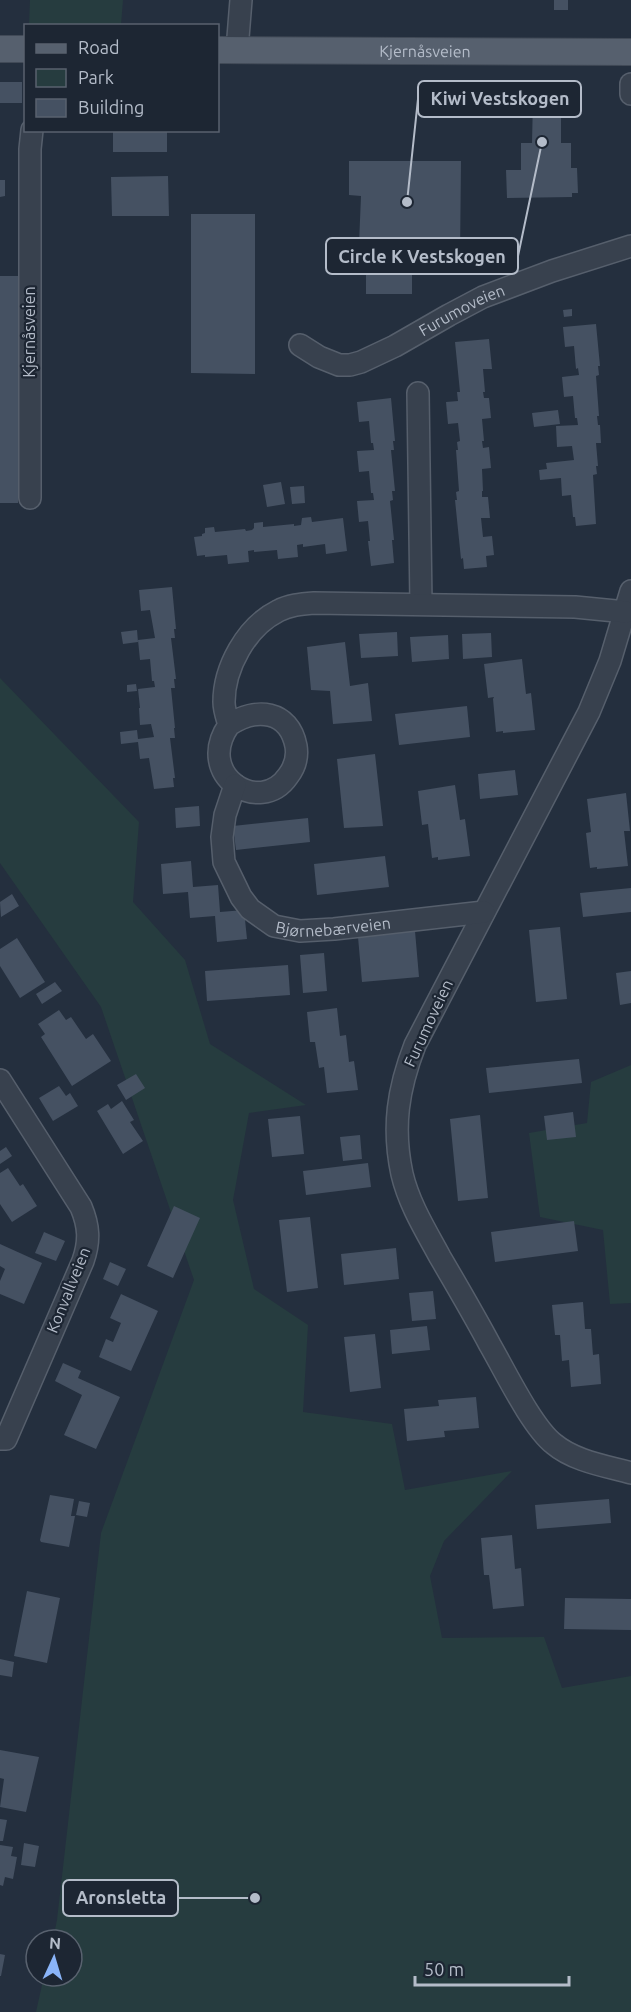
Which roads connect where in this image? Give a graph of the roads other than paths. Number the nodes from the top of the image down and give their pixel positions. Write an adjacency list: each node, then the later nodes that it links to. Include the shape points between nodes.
1 (242, 0): 4 (street)
2 (0, 49): 3 (main road)
3 (24, 49)
4 (227, 50): 5 (main road, Kjernåsveien)
5 (631, 52)
6 (631, 84): 7 (street)
7 (631, 94)
8 (32, 132): 12 (street, Kjernåsveien, via 28,287)
9 (631, 246): 10 (street, Furumoveien, via 483,297 361,362 339,365)
10 (300, 345)
11 (418, 393): 14 (street)
12 (30, 498)
13 (630, 597): 14 (street, via 575,607); 17 (street, Furumoveien, via 589,712)
14 (420, 604): 15 (street, via 314,603 279,610 249,635 236,654 226,683 224,704)
15 (229, 725): 16 (street, via 222,734 218,756 226,777); 16 (street, via 242,716 273,716 286,724 297,753 294,768 276,788 255,792)
16 (235, 785): 17 (street, Bjørnebærveien, via 225,814 224,862 250,909 274,927 300,931 334,929)
17 (484, 912): 20 (street, Furumoveien, via 407,1066 397,1105 402,1175 426,1231 543,1432 564,1451)
18 (0, 1080): 19 (street, Konvallveien, via 81,1207 88,1238 83,1261 6,1439)
19 (0, 1439)
20 (631, 1473)

